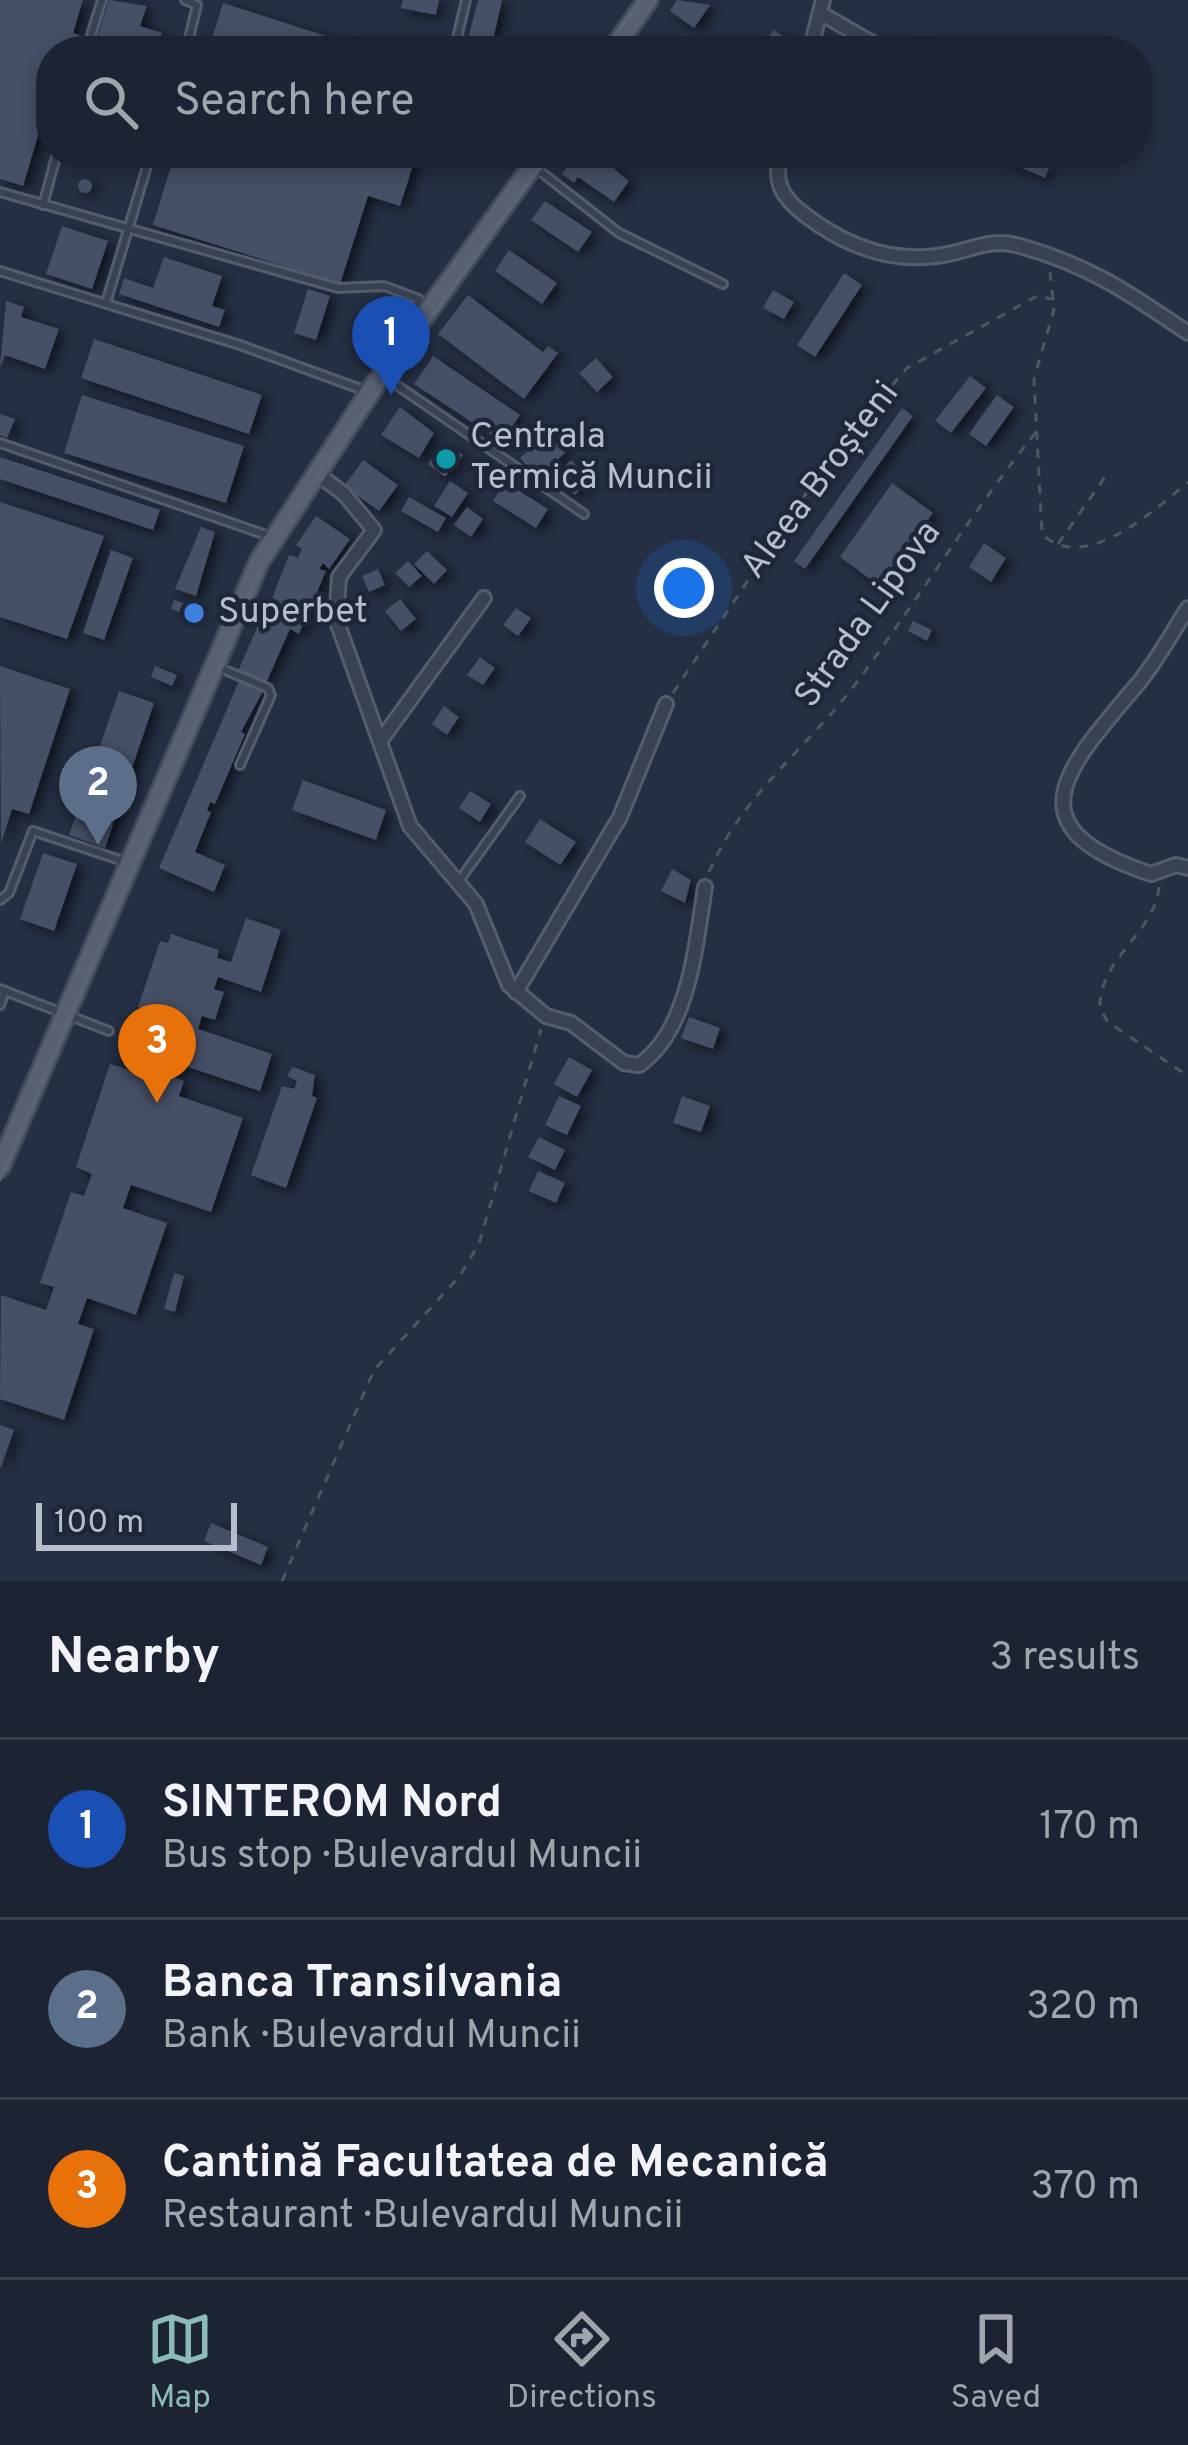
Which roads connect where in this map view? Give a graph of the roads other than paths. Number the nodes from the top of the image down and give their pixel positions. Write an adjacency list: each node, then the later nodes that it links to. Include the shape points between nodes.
1 (102, 0): 6 (lane)
2 (185, 0): 7 (lane, via 197,5)
3 (466, 0): 8 (lane)
4 (648, 0): 9 (main road)
5 (822, 7): 10 (street); 11 (street)
6 (91, 36)
7 (191, 36)
8 (457, 36)
9 (623, 36)
10 (814, 36)
11 (864, 36)
12 (53, 168): 18 (lane)
13 (147, 168): 19 (lane)
14 (532, 168): 23 (main road)
15 (548, 168): 21 (lane, via 620,232)
16 (778, 168): 24 (street, via 786,200 844,242 916,257 987,243 1023,248 1100,273)
17 (0, 192): 18 (lane)
18 (43, 205): 19 (lane)
19 (125, 230): 22 (lane); 23 (lane, via 338,288 394,287 419,299)
20 (0, 272): 22 (lane)
21 (723, 284)
22 (106, 303): 26 (lane)
23 (415, 331): 25 (main road)
24 (1188, 333)
25 (382, 374): 26 (main road); 29 (lane)
26 (371, 395): 28 (main road)
27 (0, 443): 30 (lane)
28 (315, 472): 30 (main road); 35 (street, via 374,530 339,577 334,605 347,661)
29 (584, 514)
30 (272, 538): 33 (main road)
31 (484, 598): 35 (street)
32 (1188, 608): 39 (street, via 1077,757 1065,800 1083,846 1155,874)
33 (212, 665): 36 (lane, via 271,695); 38 (main road)
34 (666, 704): 44 (street, via 620,817)
35 (382, 740): 40 (street, via 410,826)
36 (240, 765)
37 (520, 796): 40 (lane)
38 (128, 863): 42 (lane, via 33,831); 46 (main road)
39 (1188, 868)
40 (457, 884): 44 (street, via 484,917)
41 (704, 887): 44 (street, via 688,983 645,1062 624,1063)
42 (0, 900)
43 (2, 990): 45 (lane); 46 (lane)
44 (516, 992)
45 (0, 1005)
46 (65, 1011): 47 (lane); 48 (main road)
47 (109, 1031)
48 (0, 1167)

